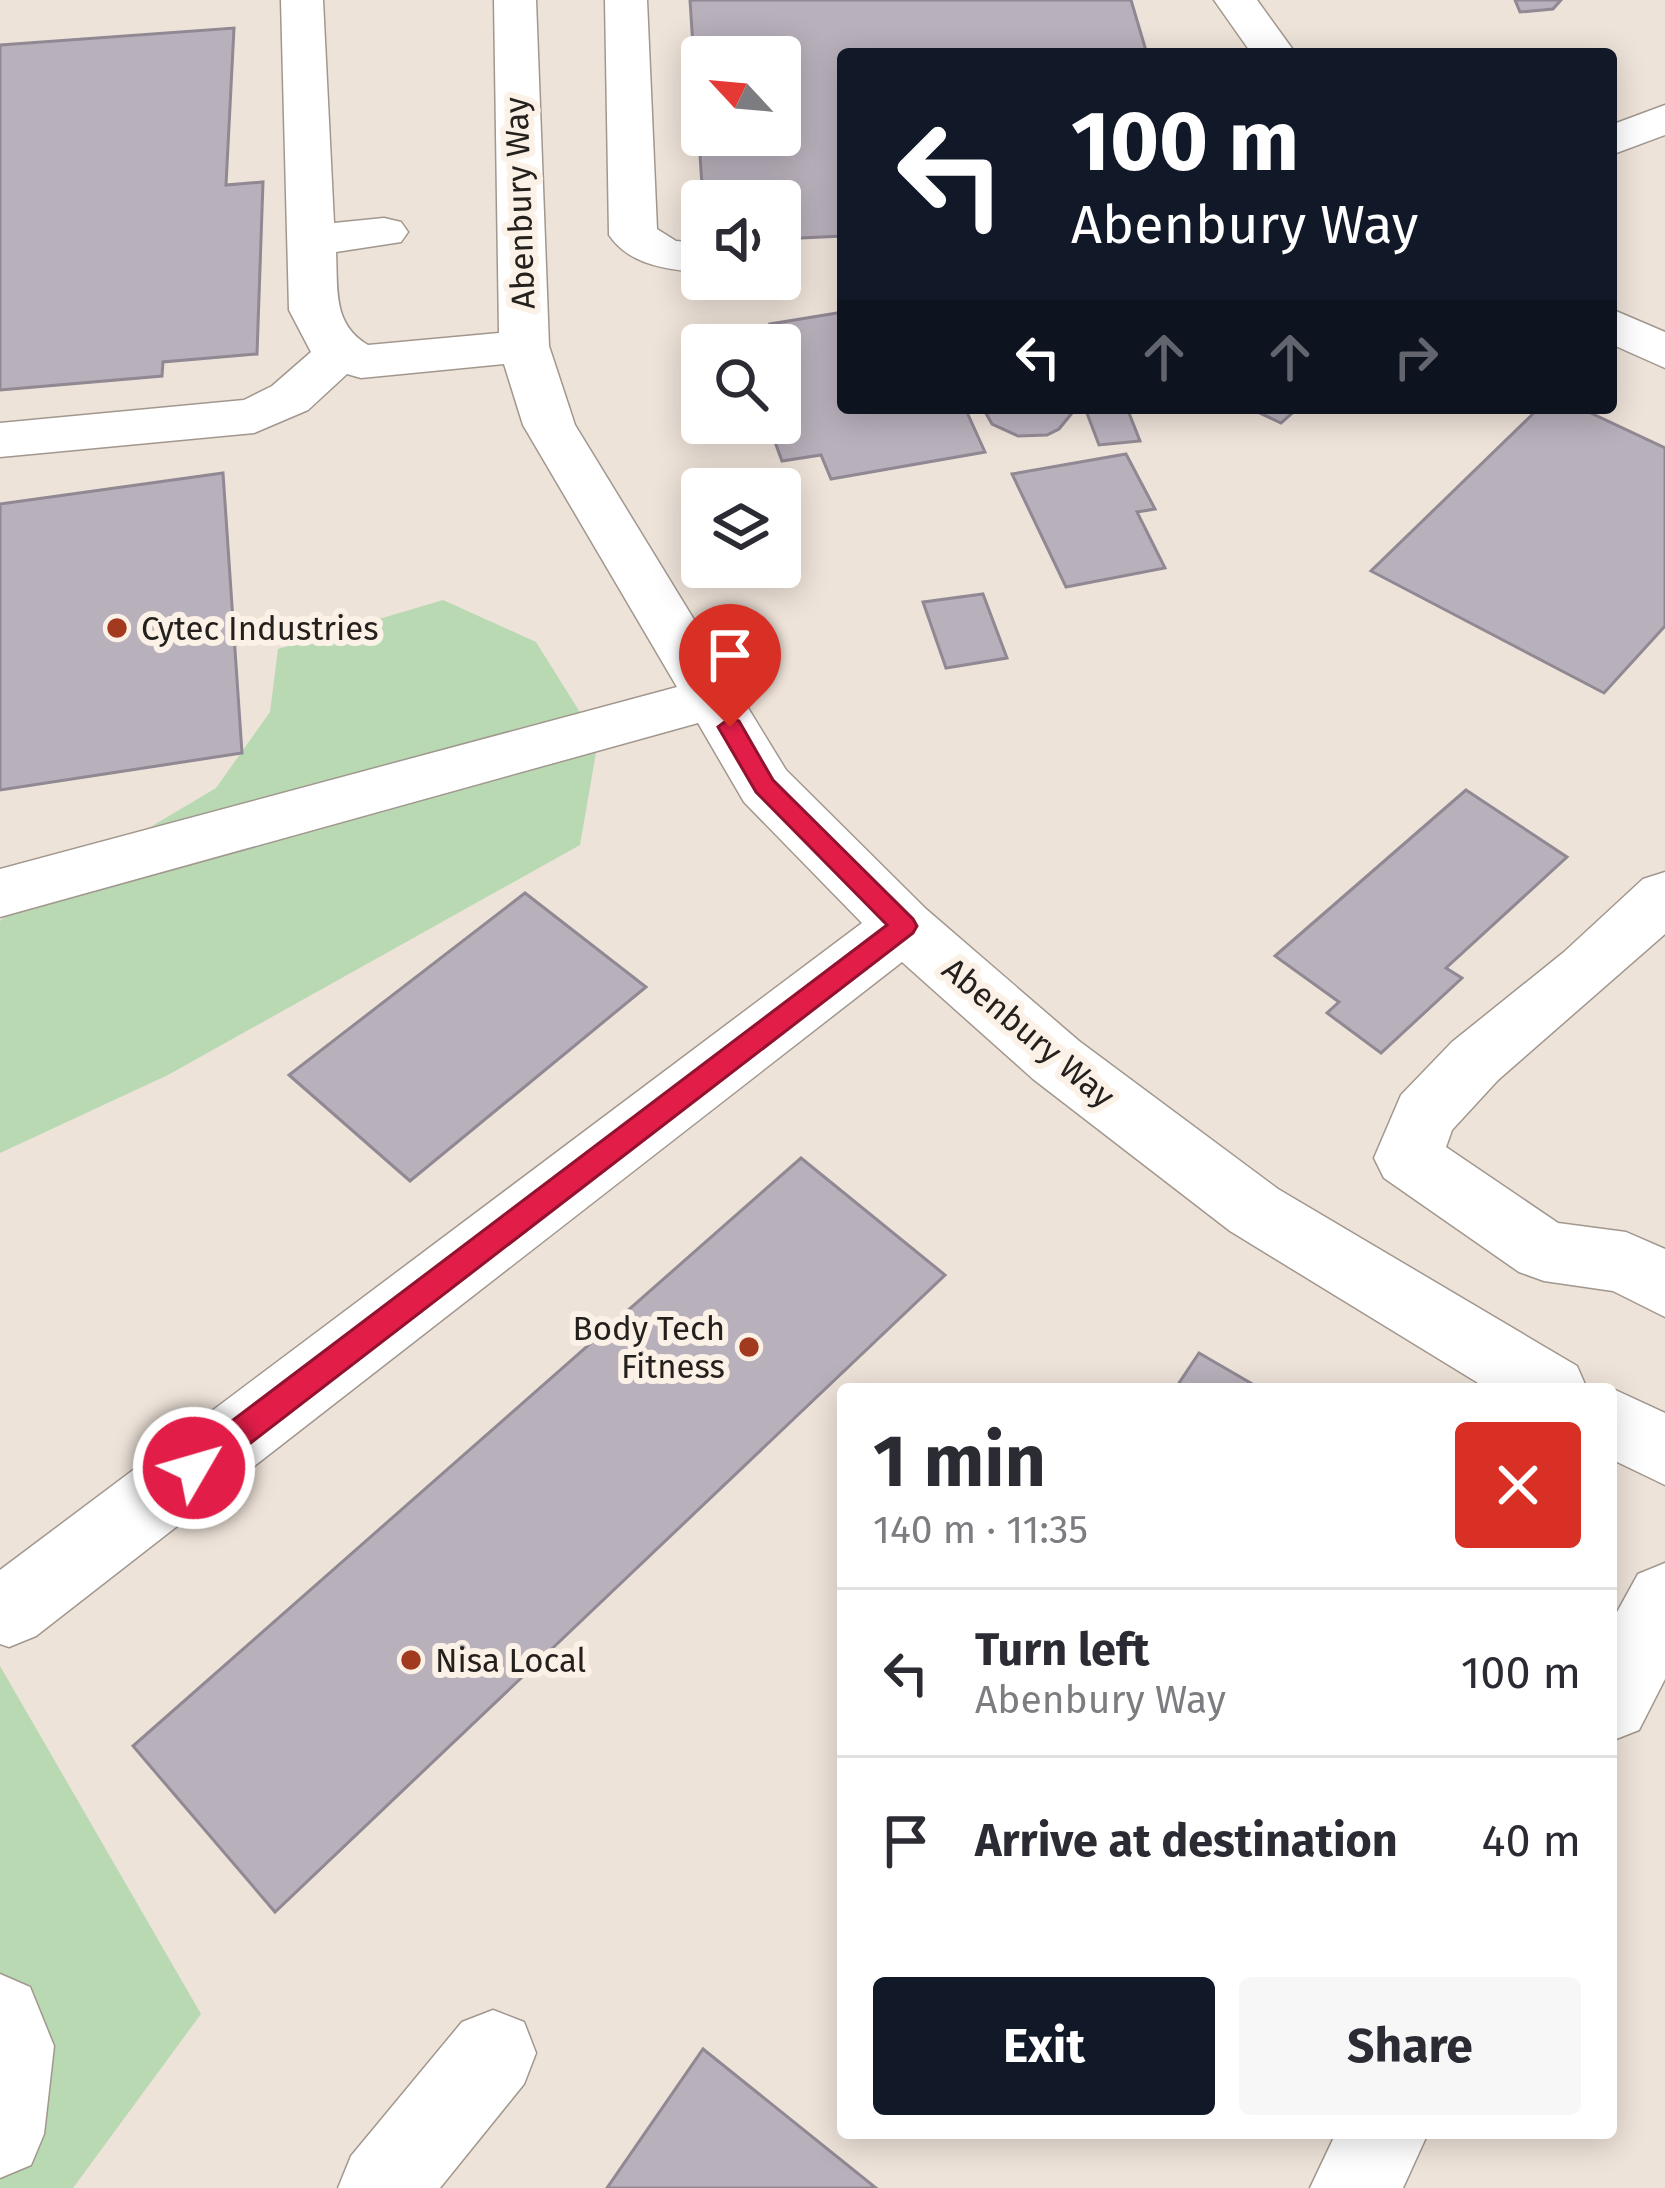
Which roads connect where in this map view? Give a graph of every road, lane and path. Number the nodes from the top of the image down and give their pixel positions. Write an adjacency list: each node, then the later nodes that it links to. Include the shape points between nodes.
1 (302, 0): 9 (street)
2 (515, 0): 12 (street, Abenbury Way)
3 (626, 0): 10 (street, via 633,235)
4 (1234, 0): 5 (street)
5 (1270, 48)
6 (1665, 119): 7 (street)
7 (1617, 139)
8 (384, 232): 9 (street)
9 (312, 240): 13 (street, via 319,333)
10 (681, 256)
11 (1617, 327): 14 (street)
12 (524, 346): 13 (street, via 361,362); 16 (street, Abenbury Way, via 550,425)
13 (340, 352): 15 (street, via 290,398 254,416)
14 (1665, 352)
15 (0, 440)
16 (713, 698): 17 (street); 19 (street, Abenbury Way, via 765,786)
17 (0, 893)
18 (1665, 896): 20 (street, via 1475,1061 1424,1115 1408,1159 1544,1251 1626,1262)
19 (904, 926): 21 (street, Abenbury Way, via 1056,1060 1254,1210); 25 (street)
20 (1665, 1286)
21 (1542, 1383)
22 (1617, 1424): 23 (street)
23 (1665, 1451)
24 (1665, 1600): 26 (street)
25 (9, 1610)
26 (1617, 1691)
27 (0, 2017): 29 (street, via 11,2046)
28 (493, 2053): 31 (street)
29 (0, 2134)
30 (1381, 2139): 32 (street)
31 (383, 2188)
32 (1354, 2188)

